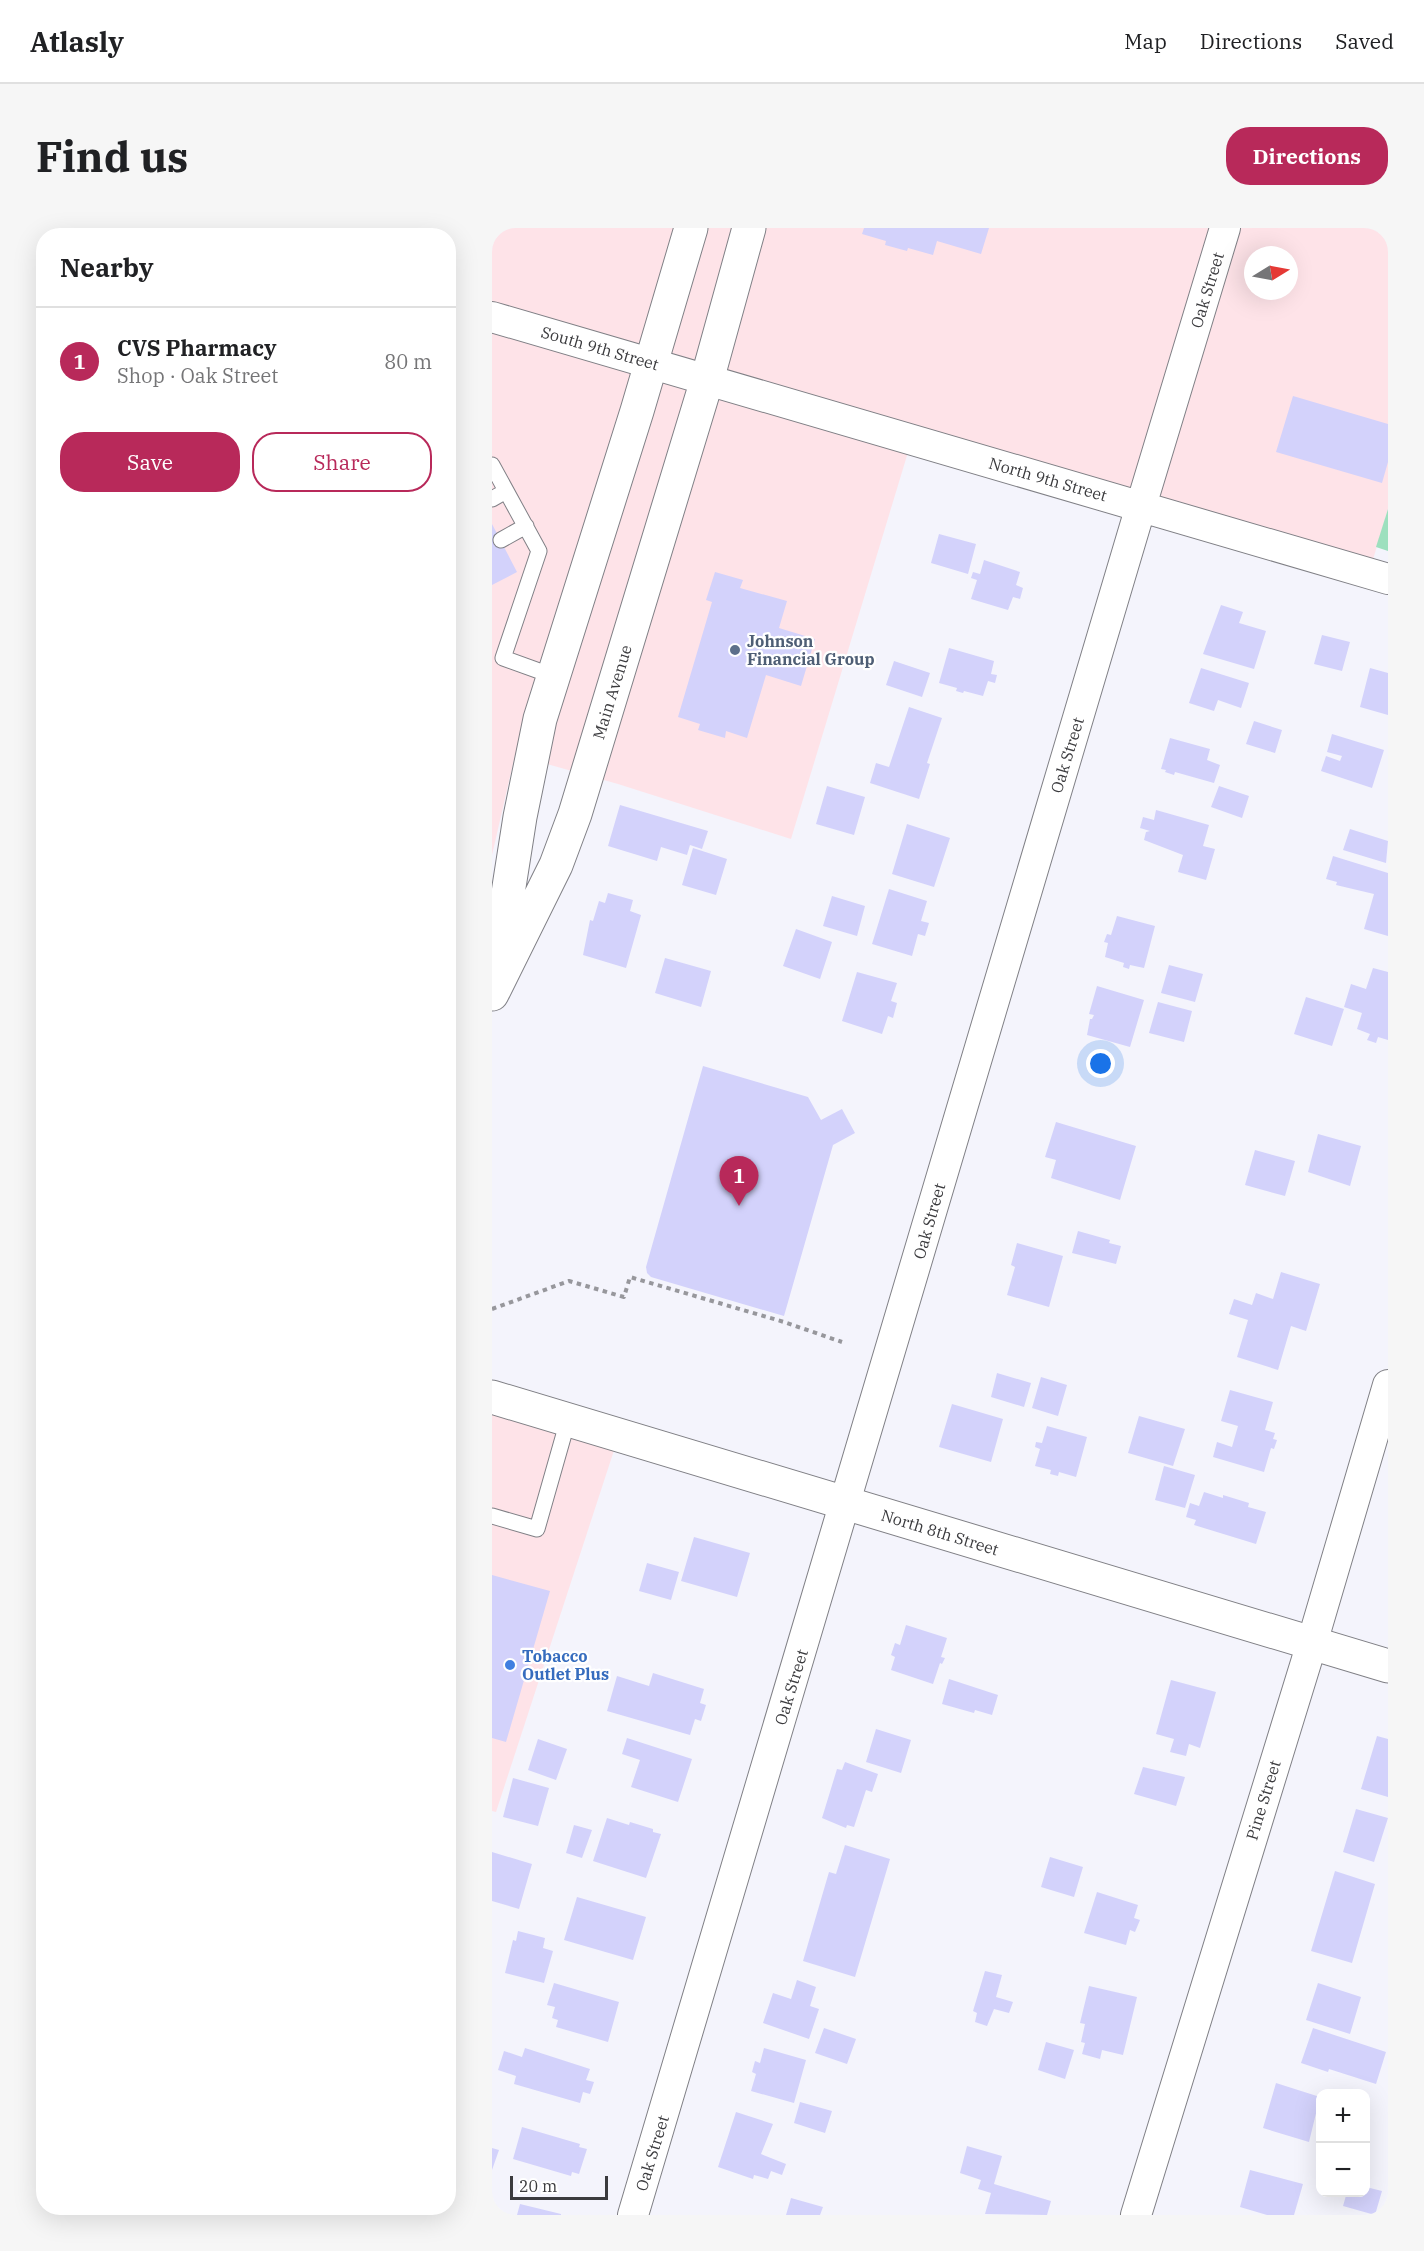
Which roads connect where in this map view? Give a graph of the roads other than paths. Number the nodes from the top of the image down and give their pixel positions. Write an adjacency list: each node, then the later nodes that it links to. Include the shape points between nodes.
1 (691, 228): 5 (main road, Main Avenue)
2 (749, 228): 6 (main road, Main Avenue)
3 (1226, 228): 10 (street, Oak Street)
4 (492, 317): 5 (street, South 9th Street)
5 (652, 364): 6 (street, South 9th Street); 15 (main road, Main Avenue)
6 (707, 380): 10 (street, North 9th Street); 16 (main road, Main Avenue, via 575,814 556,865)
7 (492, 465): 8 (lane)
8 (506, 491): 9 (lane); 11 (lane)
9 (492, 500)
10 (1141, 506): 13 (street, North 9th Street); 20 (street, Oak Street)
11 (526, 526): 12 (lane); 14 (lane, via 539,551)
12 (501, 540)
13 (1388, 579)
14 (497, 657): 15 (lane)
15 (553, 676): 16 (main road, Main Avenue, via 522,807)
16 (492, 994)
17 (1388, 1385): 22 (street, Pine Street)
18 (499, 1403): 19 (main road, North 8th Street)
19 (568, 1420): 20 (main road, North 8th Street); 21 (lane, via 537,1529)
20 (845, 1504): 22 (main road, North 8th Street); 24 (street, Oak Street)
21 (492, 1516)
22 (1312, 1643): 23 (main road, North 8th Street); 25 (street, Pine Street)
23 (1388, 1666)
24 (633, 2215)
25 (1136, 2215)

